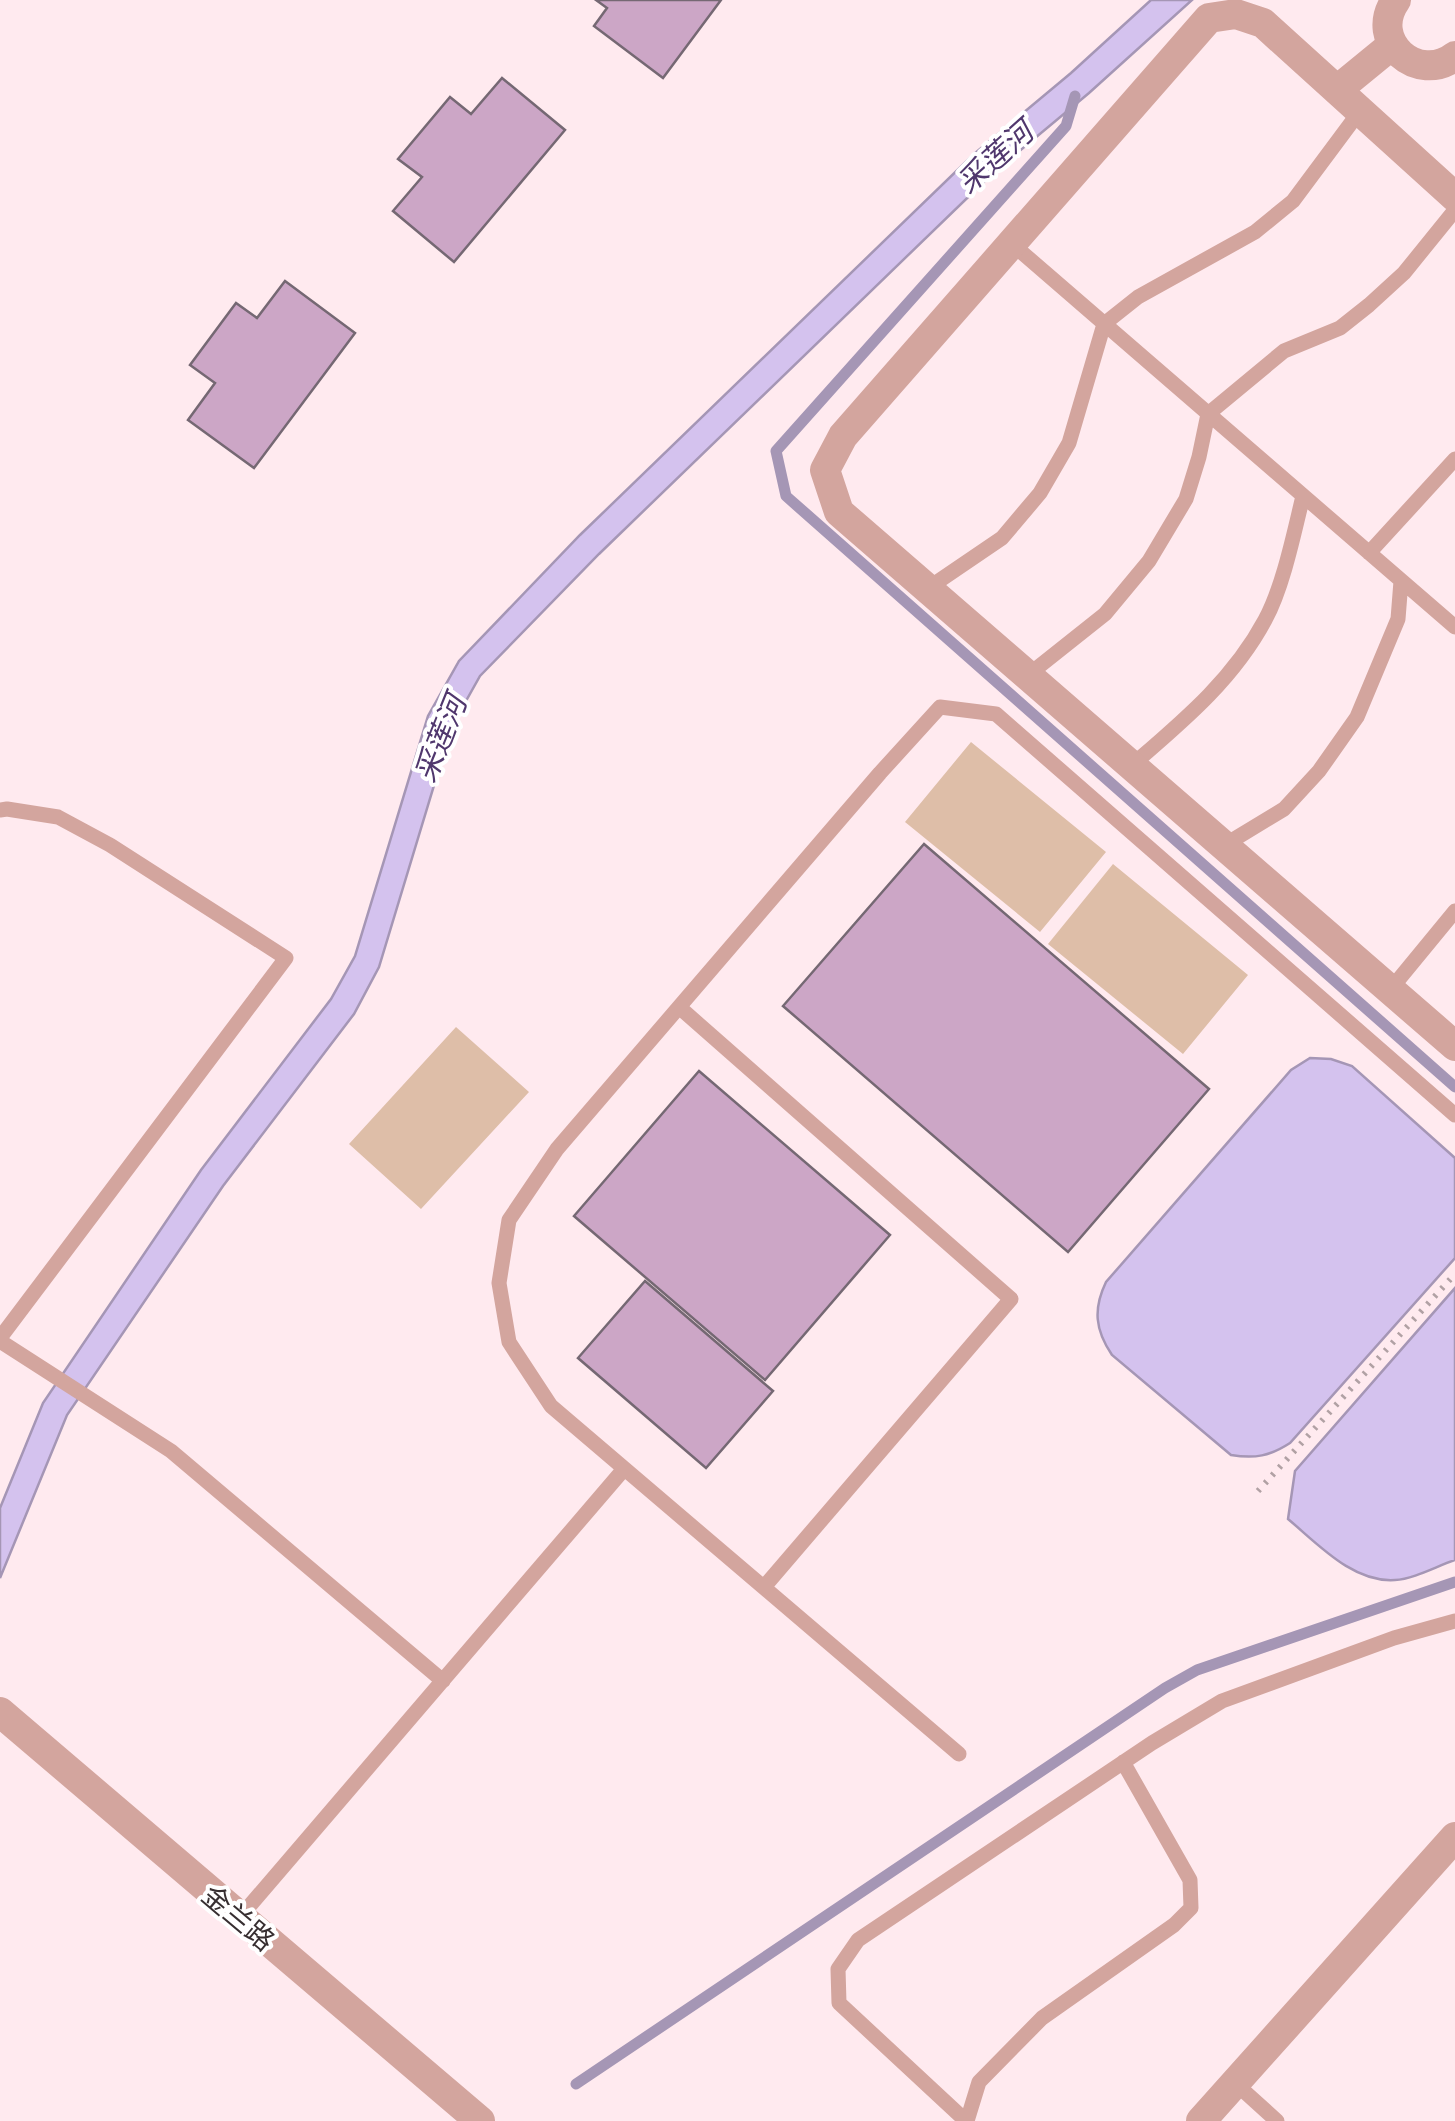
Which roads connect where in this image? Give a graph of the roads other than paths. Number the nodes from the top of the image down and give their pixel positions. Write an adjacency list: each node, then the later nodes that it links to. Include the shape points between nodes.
1 (1396, 0): 2 (street, via 1387,30)
2 (1401, 54): 3 (street, via 1438,65); 4 (street); 5 (street)
3 (1455, 56)
4 (1455, 82)
5 (1336, 90): 6 (street); 9 (street, via 1263,23 1236,14 1209,18)
6 (1360, 112): 7 (street); 10 (lane, via 1293,201 1255,232 1138,297)
7 (1455, 197)
8 (1455, 210): 11 (lane, via 1404,274 1369,305 1340,328 1284,351)
9 (1011, 243): 10 (lane); 16 (street, via 843,436 825,470 840,512)
10 (1104, 324): 11 (lane); 16 (lane, via 1069,443 1040,493 1002,538)
11 (1208, 414): 13 (lane); 18 (lane, via 1186,499 1149,561 1105,614)
12 (1455, 458): 14 (lane)
13 (1303, 496): 14 (lane); 19 (lane, via 1267,618 1235,669)
14 (1368, 553): 15 (lane)
15 (1402, 581): 17 (lane); 21 (lane, via 1398,618 1357,717 1284,809)
16 (927, 589): 18 (street)
17 (1455, 628)
18 (1027, 676): 19 (street)
19 (1131, 766): 21 (street)
20 (0, 810): 27 (lane, via 58,816 286,958)
21 (1223, 846): 23 (street)
22 (1455, 911): 23 (lane)
23 (1390, 990): 25 (street)
24 (679, 1008): 26 (lane, via 940,707 996,714); 28 (lane, via 557,1149 509,1220 499,1283 509,1342 551,1406); 29 (lane, via 1011,1299)
25 (1455, 1046)
26 (1455, 1114)
27 (0, 1340): 31 (lane, via 171,1451)
28 (624, 1469): 29 (lane); 31 (lane)
29 (764, 1588): 33 (lane)
30 (1455, 1621): 34 (lane, via 1222,1702)
31 (442, 1681): 36 (lane)
32 (0, 1712): 36 (street, 金兰路)
33 (959, 1754)
34 (1123, 1762): 39 (lane, via 1190,1880 1190,1908 1042,2018 979,2082); 39 (lane, via 858,1940 838,1969 839,2003)
35 (1455, 1837): 37 (street)
36 (240, 1918): 38 (street, 金兰路)
37 (1235, 2083): 40 (street); 41 (lane)
38 (480, 2121)
39 (967, 2121)
40 (1201, 2121)
41 (1277, 2121)

